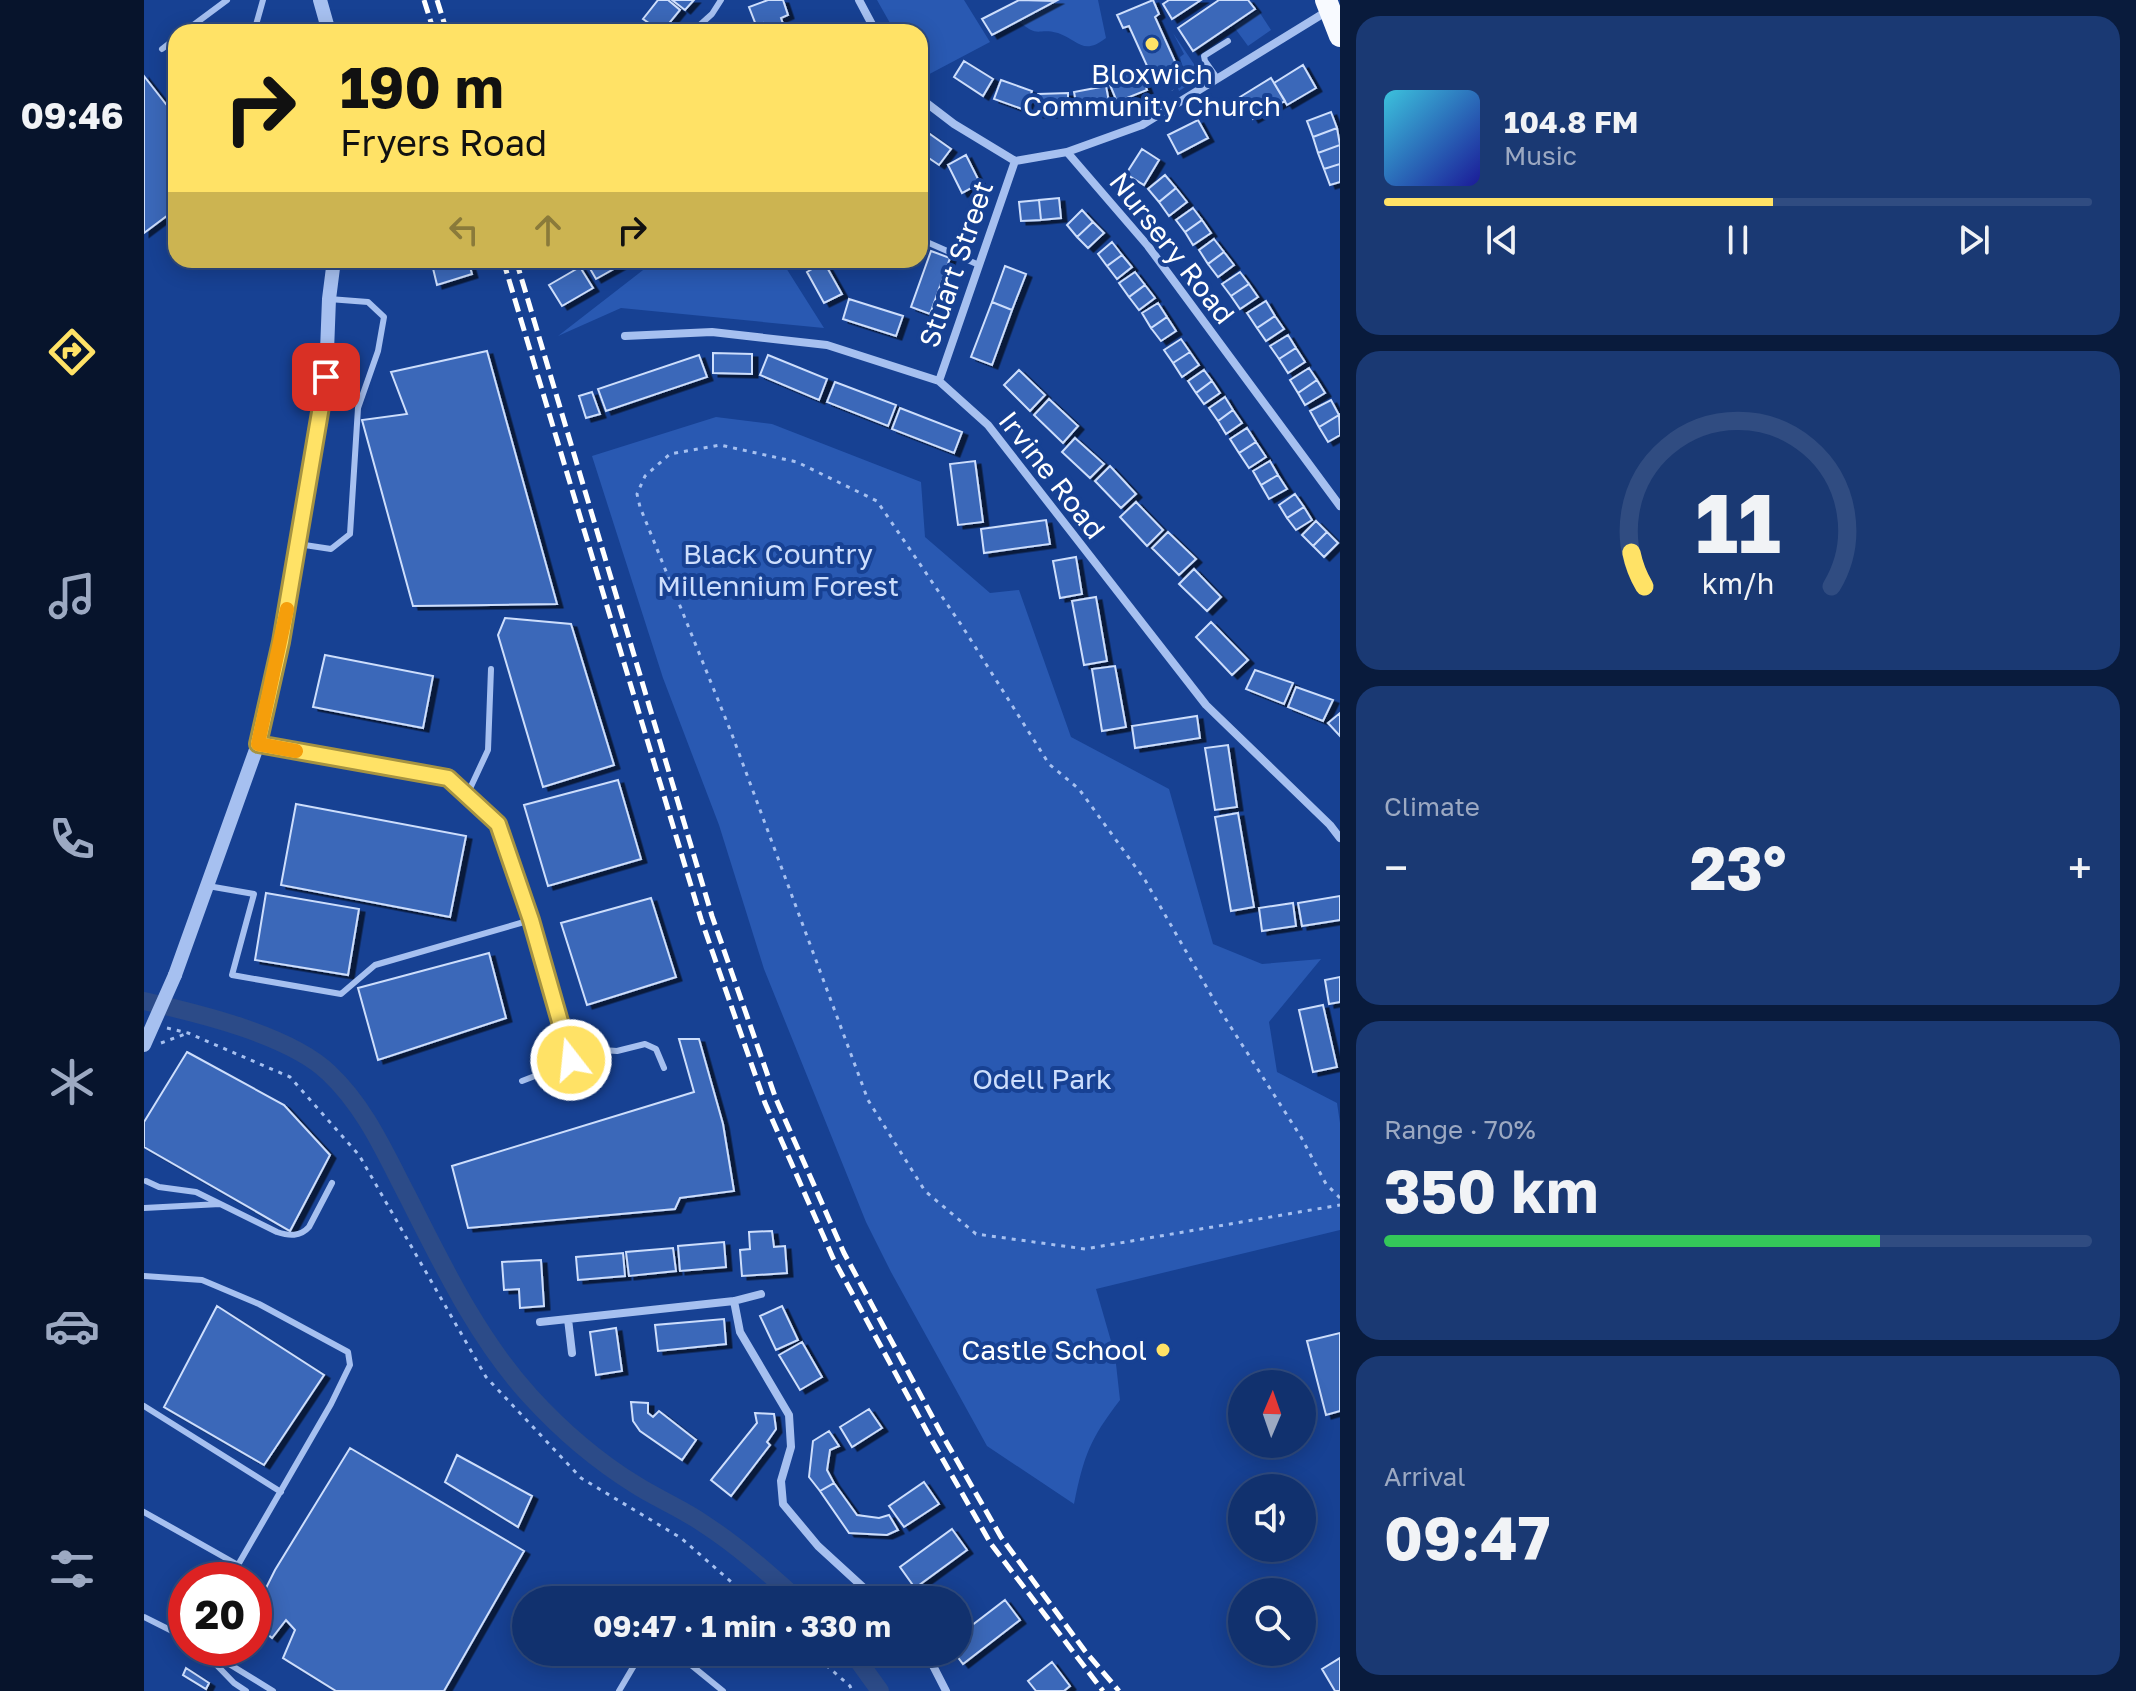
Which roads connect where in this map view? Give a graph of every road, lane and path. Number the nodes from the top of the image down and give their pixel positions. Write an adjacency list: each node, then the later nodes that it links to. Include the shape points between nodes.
1 (227, 0): 7 (lane)
2 (263, 0): 8 (lane)
3 (320, 0): 9 (street)
4 (721, 0): 10 (lane)
5 (859, 0): 11 (street)
6 (1328, 5): 12 (highway); 17 (street)
7 (195, 24)
8 (256, 24)
9 (327, 24)
10 (701, 24)
11 (872, 24)
12 (1340, 36)
13 (1228, 41): 17 (lane, via 1204,56)
14 (168, 44): 15 (lane)
15 (162, 49)
16 (1164, 72): 18 (path)
17 (1217, 78): 20 (street, via 1142,125)
18 (1175, 94)
19 (928, 104): 21 (street)
20 (1067, 152): 21 (street); 28 (street, Nursery Road, via 1148,246)
21 (1015, 161): 23 (street, Stuart Street)
22 (928, 243): 23 (lane)
23 (979, 265): 27 (street, Stuart Street)
24 (333, 268): 25 (street)
25 (329, 299): 29 (street, via 326,377); 29 (lane, via 368,302 384,317 358,408 350,534 331,549)
26 (625, 336): 27 (street, Irvine Road, via 712,332 827,345)
27 (939, 381): 33 (street, Irvine Road, via 988,425 1206,705)
28 (1340, 506)
29 (298, 544): 31 (street)
30 (491, 669): 32 (lane, via 488,750)
31 (258, 744): 32 (lane, via 448,778); 34 (street)
32 (467, 795): 35 (lane, via 498,824)
33 (1340, 838)
34 (208, 886): 35 (lane, via 254,894 232,975 341,994 375,965); 38 (street, bridge)
35 (531, 920): 39 (lane)
36 (159, 1026): 37 (path)
37 (188, 1033): 38 (path); 57 (path, via 290,1077 359,1155 486,1377 581,1478 681,1538)
38 (151, 1045)
39 (571, 1060): 40 (lane, via 645,1044 656,1049); 41 (lane)
40 (664, 1068)
41 (522, 1081)
42 (146, 1181): 45 (lane, via 196,1192)
43 (332, 1183): 45 (lane, via 304,1233 277,1232)
44 (1340, 1198): 46 (path, via 1326,1184 1145,880 1079,789 1049,764 877,501 797,462 720,445 670,454 645,476 637,494 640,507 731,732 868,1100 925,1191 976,1234 1085,1249)
45 (221, 1204): 47 (lane)
46 (1340, 1205)
47 (144, 1208)
48 (144, 1276): 55 (lane, via 202,1280 348,1352 350,1365)
49 (761, 1294): 50 (street)
50 (734, 1301): 51 (street); 58 (street, via 740,1332 789,1415 791,1447 781,1481 783,1504)
51 (568, 1319): 52 (street); 53 (street)
52 (540, 1322)
53 (572, 1353)
54 (144, 1406): 55 (lane)
55 (281, 1492): 56 (lane, via 238,1565)
56 (144, 1512)
57 (736, 1586)
58 (862, 1586)
59 (144, 1617): 60 (lane)
60 (168, 1629)
61 (218, 1666): 67 (lane)
62 (232, 1666): 70 (lane)
63 (634, 1666): 71 (lane)
64 (692, 1666): 72 (lane)
65 (827, 1666): 73 (path)
66 (933, 1666): 74 (street)
67 (234, 1683): 68 (lane); 69 (lane)
68 (227, 1691)
69 (246, 1691)
70 (273, 1691)
71 (619, 1691)
72 (723, 1691)
73 (852, 1691)
74 (946, 1691)

